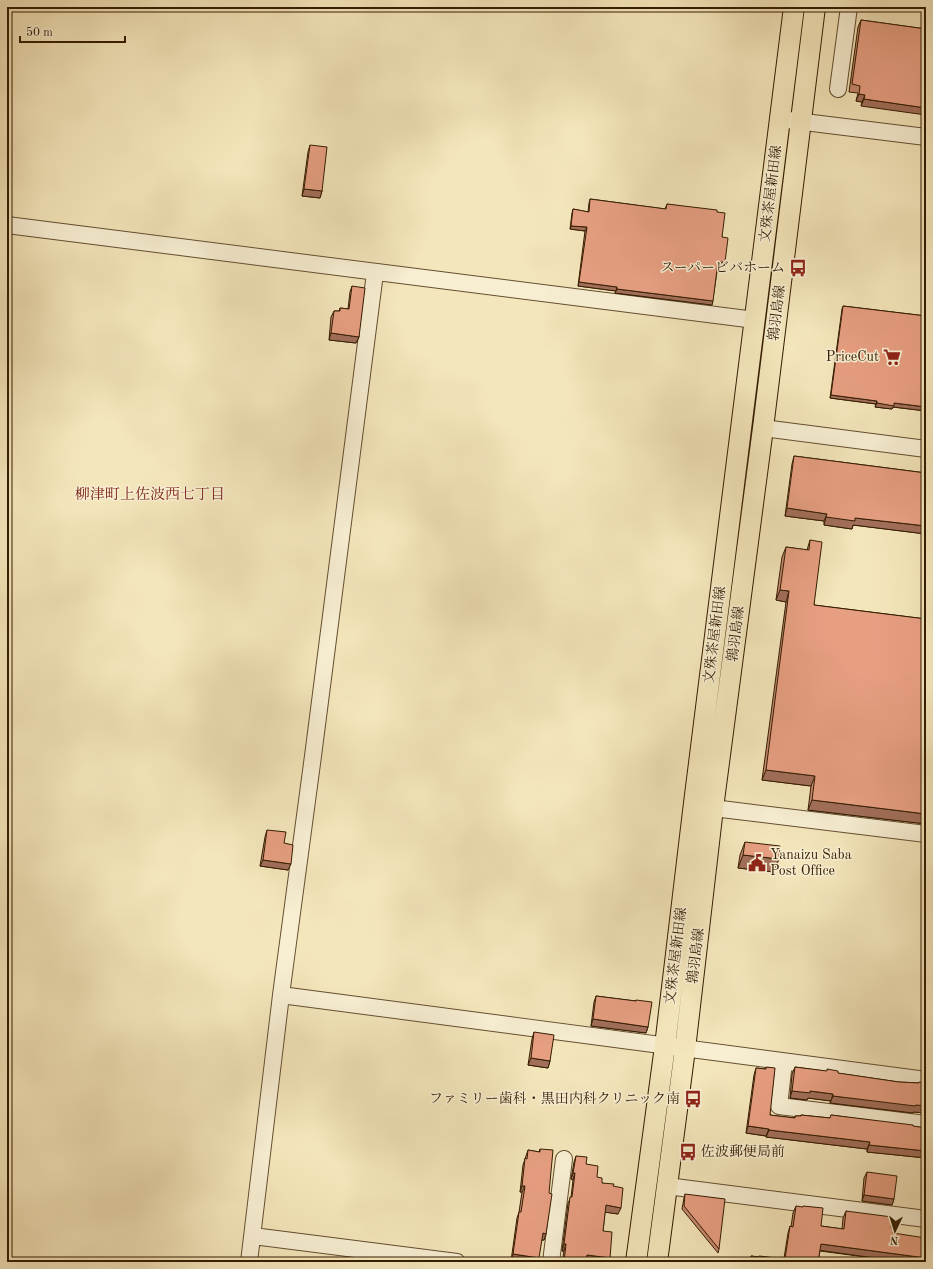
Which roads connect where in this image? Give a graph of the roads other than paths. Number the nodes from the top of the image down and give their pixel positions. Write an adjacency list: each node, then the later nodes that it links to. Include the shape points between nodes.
1 (794, 7): 5 (main road, 文殊茶屋新田線)
2 (815, 7): 6 (main road, 鶉羽島線)
3 (849, 7): 4 (street)
4 (838, 89)
5 (780, 119): 6 (street); 10 (main road, 文殊茶屋新田線)
6 (801, 122): 7 (street); 11 (main road, 鶉羽島線)
7 (926, 137)
8 (7, 225): 9 (street)
9 (375, 272): 10 (street); 15 (street)
10 (755, 320): 16 (main road, 文殊茶屋新田線)
11 (763, 428): 12 (street); 13 (main road, 鶉羽島線)
12 (926, 449)
13 (713, 808): 14 (street); 17 (main road, 鶉羽島線)
14 (926, 834)
15 (281, 995): 16 (street); 24 (street)
16 (665, 1046): 17 (street); 28 (main road, 文殊茶屋新田線)
17 (685, 1049): 18 (street); 22 (main road, 鶉羽島線)
18 (784, 1062): 19 (street); 20 (street, via 779,1106)
19 (926, 1080)
20 (926, 1124)
21 (564, 1159): 27 (street)
22 (667, 1186): 23 (street); 29 (main road, 鶉羽島線)
23 (926, 1219)
24 (252, 1236): 25 (street); 26 (street)
25 (249, 1262)
26 (457, 1262)
27 (551, 1262)
28 (636, 1262)
29 (657, 1262)

